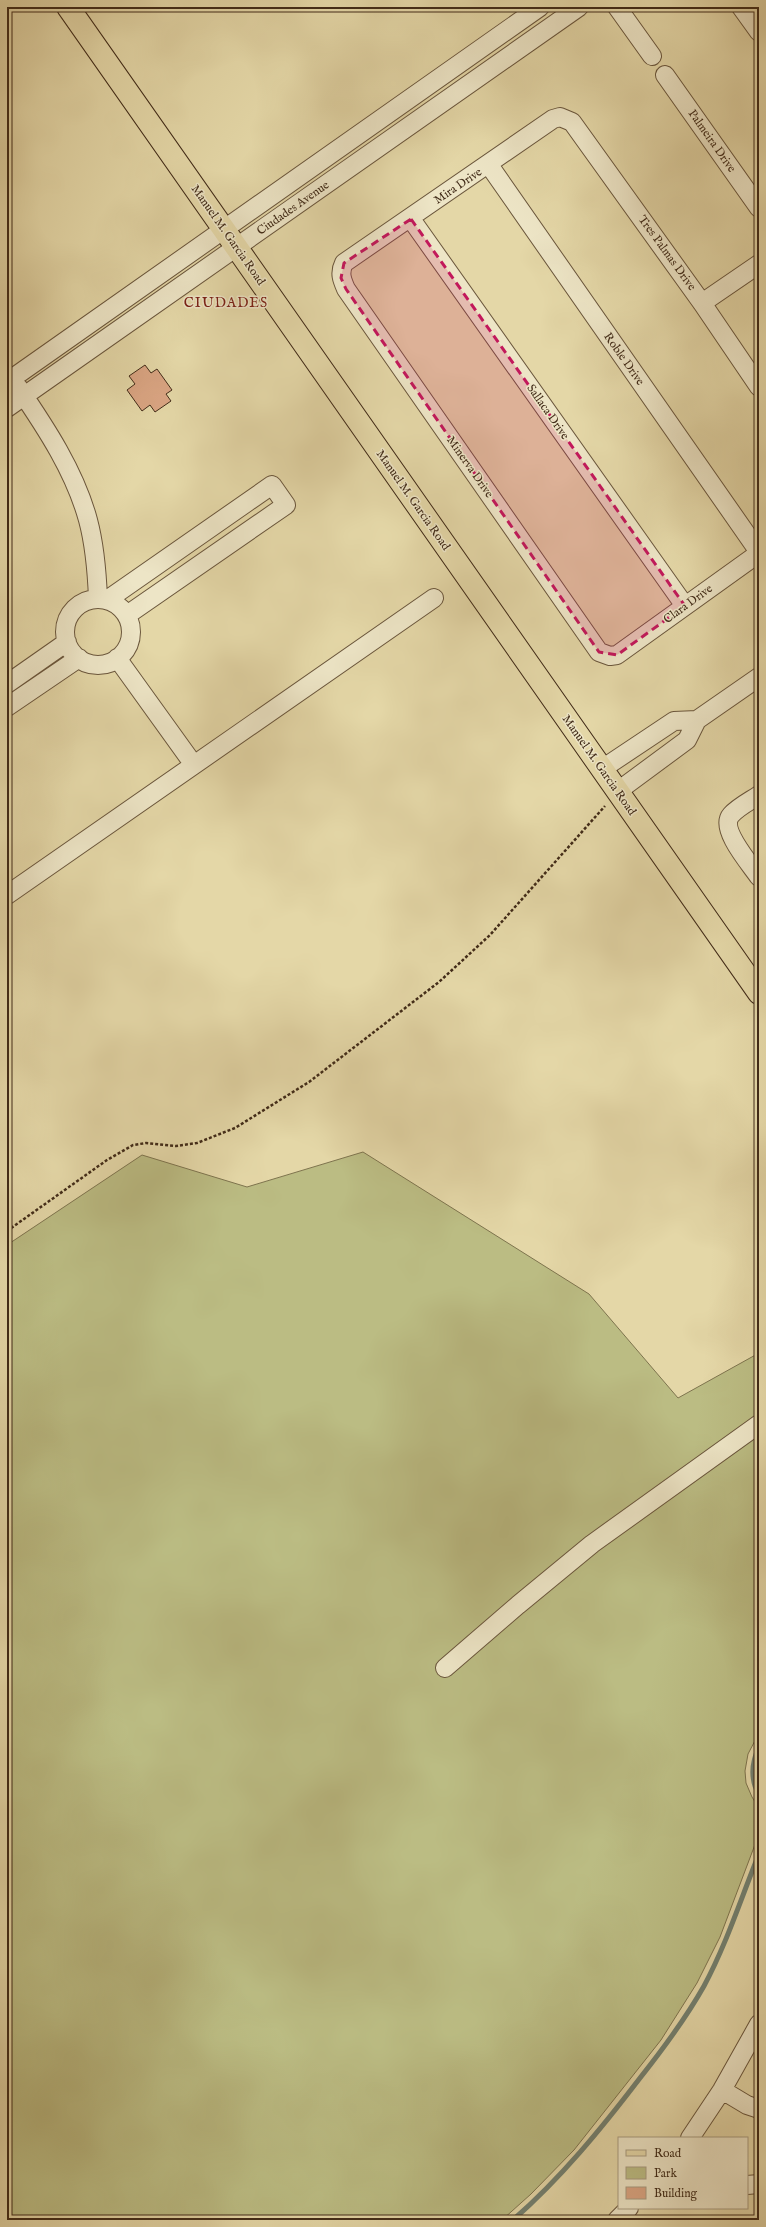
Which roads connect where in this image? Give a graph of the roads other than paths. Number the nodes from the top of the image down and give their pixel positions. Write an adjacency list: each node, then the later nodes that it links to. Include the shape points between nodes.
1 (68, 7): 13 (main road, Manuel M. Garcia Road)
2 (540, 7): 13 (street, Ciudades Avenue, via 373,125)
3 (579, 7): 13 (street, Ciudades Avenue, via 386,142)
4 (616, 7): 7 (street)
5 (741, 7): 6 (street)
6 (759, 32)
7 (652, 56)
8 (665, 75): 11 (street, Palmeira Drive)
9 (572, 122): 10 (street, Mira Drive, via 560,117 553,119); 16 (street, Tres Palmas Drive)
10 (489, 165): 12 (street, Mira Drive); 21 (street, Roble Drive)
11 (759, 208)
12 (410, 218): 14 (street, Mira Drive); 24 (street, Sallaca Drive)
13 (231, 239): 17 (street, Ciudades Avenue); 19 (street, Ciudades Avenue); 35 (main road, Manuel M. Garcia Road)
14 (344, 263): 27 (street, Minerva Drive, via 341,278 346,289 540,568 599,652 610,656)
15 (759, 264): 16 (street)
16 (702, 303): 18 (street, Tres Palmas Drive)
17 (10, 381): 19 (street)
18 (759, 387)
19 (24, 396): 20 (street, Ciudades Avenue); 23 (street, via 77,487 89,520)
20 (7, 408)
21 (759, 552): 24 (street, Clara Drive)
22 (434, 598): 34 (street)
23 (102, 599): 25 (street, via 122,609); 25 (street, via 272,485 286,505); 26 (street, via 83,602 71,613 66,627)
24 (685, 606): 27 (street, Clara Drive)
25 (127, 615): 29 (street, via 131,627 130,639 126,650)
26 (67, 642): 28 (street); 31 (street)
27 (617, 655)
28 (79, 658): 29 (street, via 94,664 106,663); 32 (street)
29 (117, 658): 34 (street)
30 (759, 677): 33 (street)
31 (7, 684)
32 (7, 707)
33 (697, 720): 35 (street, via 674,721); 36 (street, via 687,740)
34 (194, 765): 39 (street)
35 (602, 769): 36 (main road, Manuel M. Garcia Road)
36 (618, 791): 40 (main road, Manuel M. Garcia Road)
37 (759, 795): 38 (street, via 731,815 728,820 731,836)
38 (759, 877)
39 (7, 895)
40 (759, 993)
41 (759, 1424): 42 (street, via 592,1544)
42 (445, 1668)
43 (759, 2024): 44 (street)
44 (722, 2090): 45 (street); 46 (street)
45 (759, 2109)
46 (691, 2137)
47 (759, 2184): 48 (street)
48 (748, 2185)

